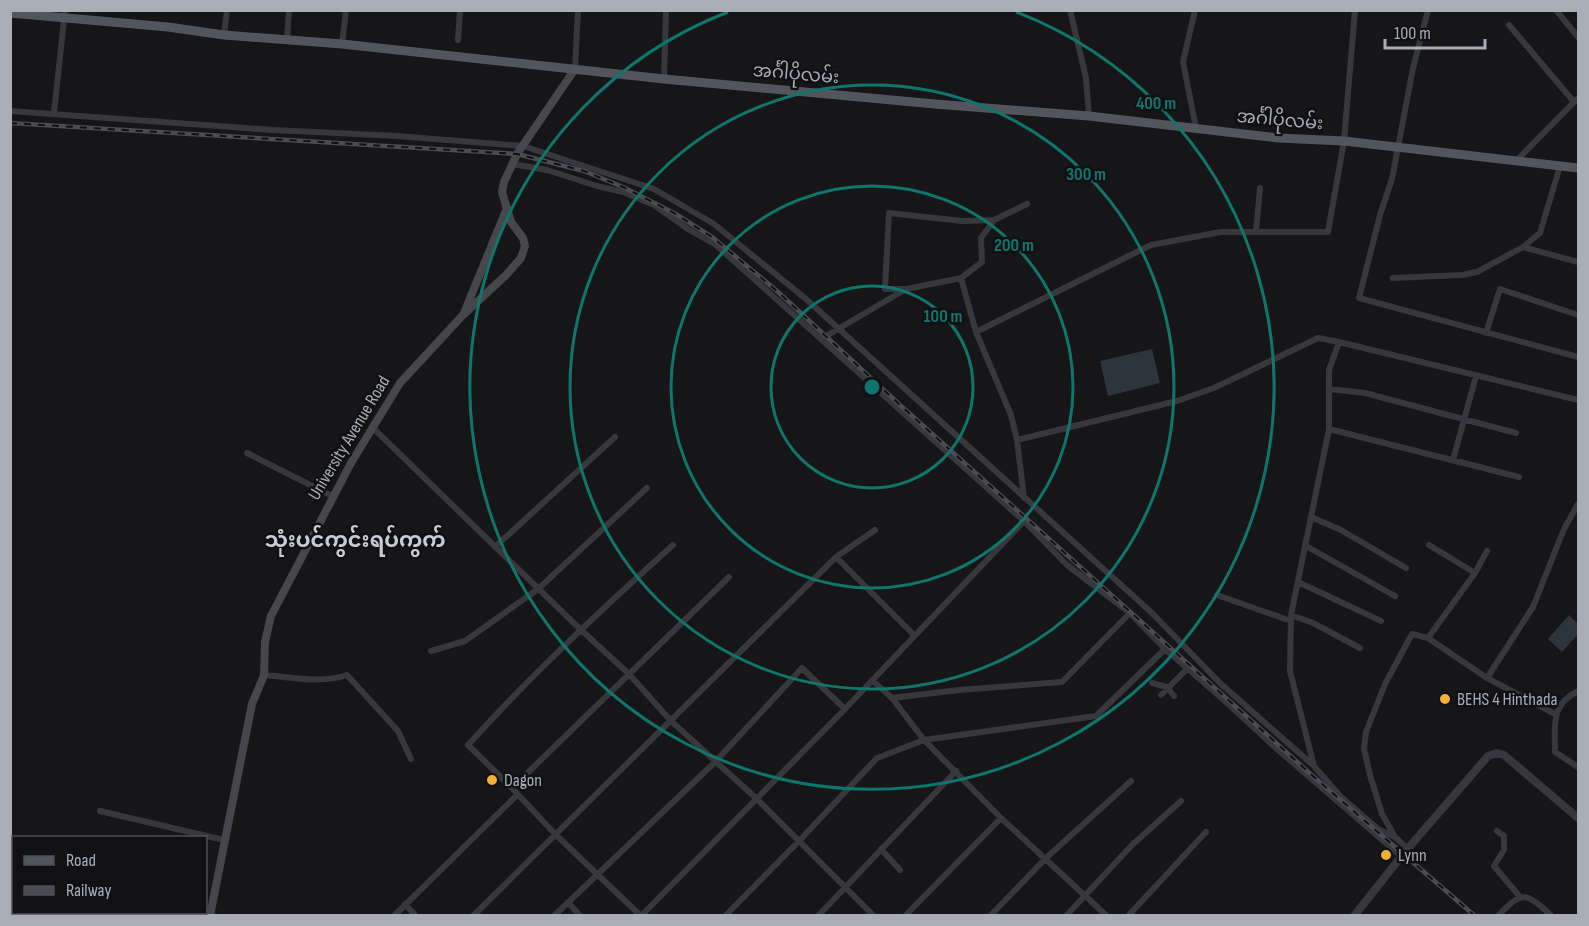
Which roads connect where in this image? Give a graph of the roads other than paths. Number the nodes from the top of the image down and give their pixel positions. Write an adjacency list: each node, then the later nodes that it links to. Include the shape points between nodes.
1 (227, 10): 15 (street)
2 (289, 10): 17 (street)
3 (346, 10): 19 (street)
4 (460, 10): 18 (street)
5 (578, 10): 20 (street)
6 (666, 10): 21 (street)
7 (1070, 10): 25 (street, via 1086,78)
8 (1196, 10): 26 (street, via 1183,62)
9 (1355, 10): 27 (street)
10 (1428, 10): 29 (street)
11 (1556, 10): 16 (street)
12 (10, 13): 13 (main road, အင်္ဂါပိုလမ်း)
13 (64, 14): 15 (main road, အင်္ဂါပိုလမ်း); 24 (street)
14 (1509, 25): 22 (street)
15 (224, 35): 17 (main road, အင်္ဂါပိုလမ်း)
16 (1578, 37)
17 (287, 40): 19 (main road, အင်္ဂါပိုလမ်း)
18 (458, 40)
19 (342, 44): 20 (main road, အင်္ဂါပိုလမ်း)
20 (575, 69): 21 (main road, အင်္ဂါပိုလမ်း); 28 (main road, University Avenue Road)
21 (664, 79): 25 (main road, အင်္ဂါပိုလမ်း)
22 (1576, 100): 30 (street)
23 (10, 111): 24 (street)
24 (54, 113): 28 (street)
25 (1089, 116): 26 (main road, အင်္ဂါပိုလမ်း)
26 (1196, 128): 27 (main road, အင်္ဂါပိုလမ်း)
27 (1344, 141): 29 (main road, အင်္ဂါပိုလမ်း); 38 (street, via 1328,232)
28 (523, 146): 31 (main road, University Avenue Road); 46 (street, via 654,189 714,224)
29 (1396, 149): 30 (main road, အင်္ဂါပိုလမ်း); 48 (street, via 1392,179 1359,298)
30 (1515, 161): 32 (main road, အင်္ဂါပိုလမ်း)
31 (512, 164): 36 (main road, University Avenue Road, via 502,192); 49 (street, via 571,176 654,205 716,245)
32 (1560, 166): 33 (main road, အင်္ဂါပိုလမ်း); 39 (street, via 1540,233)
33 (1578, 168)
34 (1260, 188): 38 (street)
35 (1027, 204): 37 (street)
36 (507, 208): 44 (main road); 44 (main road, University Avenue Road, via 511,222 523,238 524,253)
37 (994, 220): 42 (street, via 981,238 982,262); 43 (street, via 962,221 889,213 885,289)
38 (1256, 232): 47 (street, via 1221,232 1151,245)
39 (1523, 247): 40 (street); 41 (street, via 1477,272)
40 (1578, 262)
41 (1393, 278)
42 (960, 279): 43 (street); 47 (street)
43 (906, 288): 46 (street)
44 (463, 315): 56 (main road, University Avenue Road, via 411,370)
45 (1578, 315): 48 (street, via 1500,289)
46 (838, 328): 49 (street); 66 (street)
47 (976, 332): 60 (street)
48 (1486, 333): 51 (street)
49 (821, 339): 69 (street)
50 (1339, 342): 52 (street); 53 (street, via 1329,370); 60 (street, via 1318,338 1214,388 1177,401)
51 (1578, 357)
52 (1476, 376): 54 (street); 55 (street)
53 (1329, 389): 55 (street, via 1365,393); 57 (street)
54 (1578, 400)
55 (1465, 418): 58 (street); 62 (street)
56 (372, 428): 65 (main road, University Avenue Road); 74 (street)
57 (1329, 429): 62 (street); 68 (street)
58 (1516, 433)
59 (615, 437): 74 (street)
60 (1017, 440): 66 (street)
61 (247, 453): 65 (street)
62 (1453, 460): 63 (street)
63 (1519, 477)
64 (647, 488): 81 (street)
65 (332, 496): 95 (main road, University Avenue Road, via 271,616)
66 (1023, 498): 110 (street)
67 (1578, 504): 96 (street, via 1533,607)
68 (1311, 517): 73 (street); 77 (street)
69 (1024, 521): 84 (street, via 1066,565); 88 (street)
70 (875, 530): 76 (street)
71 (673, 545): 87 (street)
72 (1429, 545): 78 (street)
73 (1306, 546): 80 (street); 83 (street)
74 (495, 547): 81 (street)
75 (1487, 551): 78 (street)
76 (836, 557): 88 (street); 106 (street)
77 (1406, 568)
78 (1474, 573): 89 (street)
79 (729, 577): 94 (street)
80 (1298, 582): 85 (street); 86 (street)
81 (538, 589): 87 (street); 92 (street, via 465,641)
82 (1217, 595): 85 (street)
83 (1395, 596)
84 (1131, 613): 91 (street); 103 (street, via 1062,682)
85 (1291, 618): 90 (street, via 1313,623); 110 (street, via 1290,671)
86 (1382, 621)
87 (580, 629): 94 (street); 114 (street, via 468,745)
88 (914, 635): 97 (street)
89 (1428, 638): 96 (street); 126 (street, via 1412,634 1384,684 1366,732 1370,776 1382,814)
90 (1360, 648)
91 (1165, 649): 93 (street); 107 (street, via 1096,716)
92 (431, 651)
93 (1188, 668): 99 (street); 130 (street, via 1308,777)
94 (629, 674): 106 (street); 114 (street)
95 (264, 675): 108 (street, via 322,680 347,675 398,731); 127 (main road, University Avenue Road, via 252,704)
96 (1487, 678): 105 (street)
97 (872, 680): 103 (street); 104 (street)
98 (1152, 683): 99 (street)
99 (1167, 687): 101 (street); 102 (street)
100 (1578, 691): 105 (street)
101 (1161, 695)
102 (1174, 696)
103 (892, 698): 107 (street)
104 (845, 709): 109 (street, via 802,668); 116 (street)
105 (1555, 714): 111 (street, via 1554,752)
106 (671, 721): 109 (street); 123 (street)
107 (924, 740): 112 (street); 128 (street, via 878,758)
108 (411, 759)
109 (716, 761): 116 (street); 133 (street)
110 (1314, 766): 126 (street, via 1340,796 1378,829)
111 (1578, 767)
112 (956, 771): 119 (street); 129 (street)
113 (1131, 781): 131 (street)
114 (512, 788): 115 (street)
115 (518, 794): 123 (street); 138 (street)
116 (757, 799): 128 (street); 145 (street)
117 (1181, 801): 135 (street)
118 (100, 811): 125 (street)
119 (1001, 818): 131 (street); 149 (street)
120 (1578, 818): 130 (street, via 1512,760 1497,753 1488,756)
121 (1497, 831): 136 (street, via 1504,836 1504,850 1494,866)
122 (1206, 832): 153 (street)
123 (555, 834): 133 (street); 142 (street)
124 (207, 836): 127 (street)
125 (207, 836)
126 (1395, 837): 130 (street)
127 (224, 840): 139 (main road, University Avenue Road)
128 (799, 841): 134 (street); 146 (street)
129 (881, 849): 132 (street); 134 (street)
130 (1405, 853): 154 (street)
131 (1046, 858): 135 (street); 150 (street)
132 (900, 870)
133 (597, 874): 137 (street); 145 (street)
134 (845, 887): 147 (street); 148 (street)
135 (1086, 894): 151 (street); 152 (street)
136 (1520, 897): 155 (street); 156 (street, via 1533,899)
137 (568, 902): 143 (street); 144 (street)
138 (405, 904): 140 (street); 141 (street)
139 (210, 915)
140 (394, 915)
141 (416, 915)
142 (473, 915)
143 (554, 915)
144 (580, 915)
145 (641, 915)
146 (725, 915)
147 (818, 915)
148 (874, 915)
149 (905, 915)
150 (990, 915)
151 (1066, 915)
152 (1107, 915)
153 (1128, 915)
154 (1354, 915)
155 (1498, 915)
156 (1552, 915)

